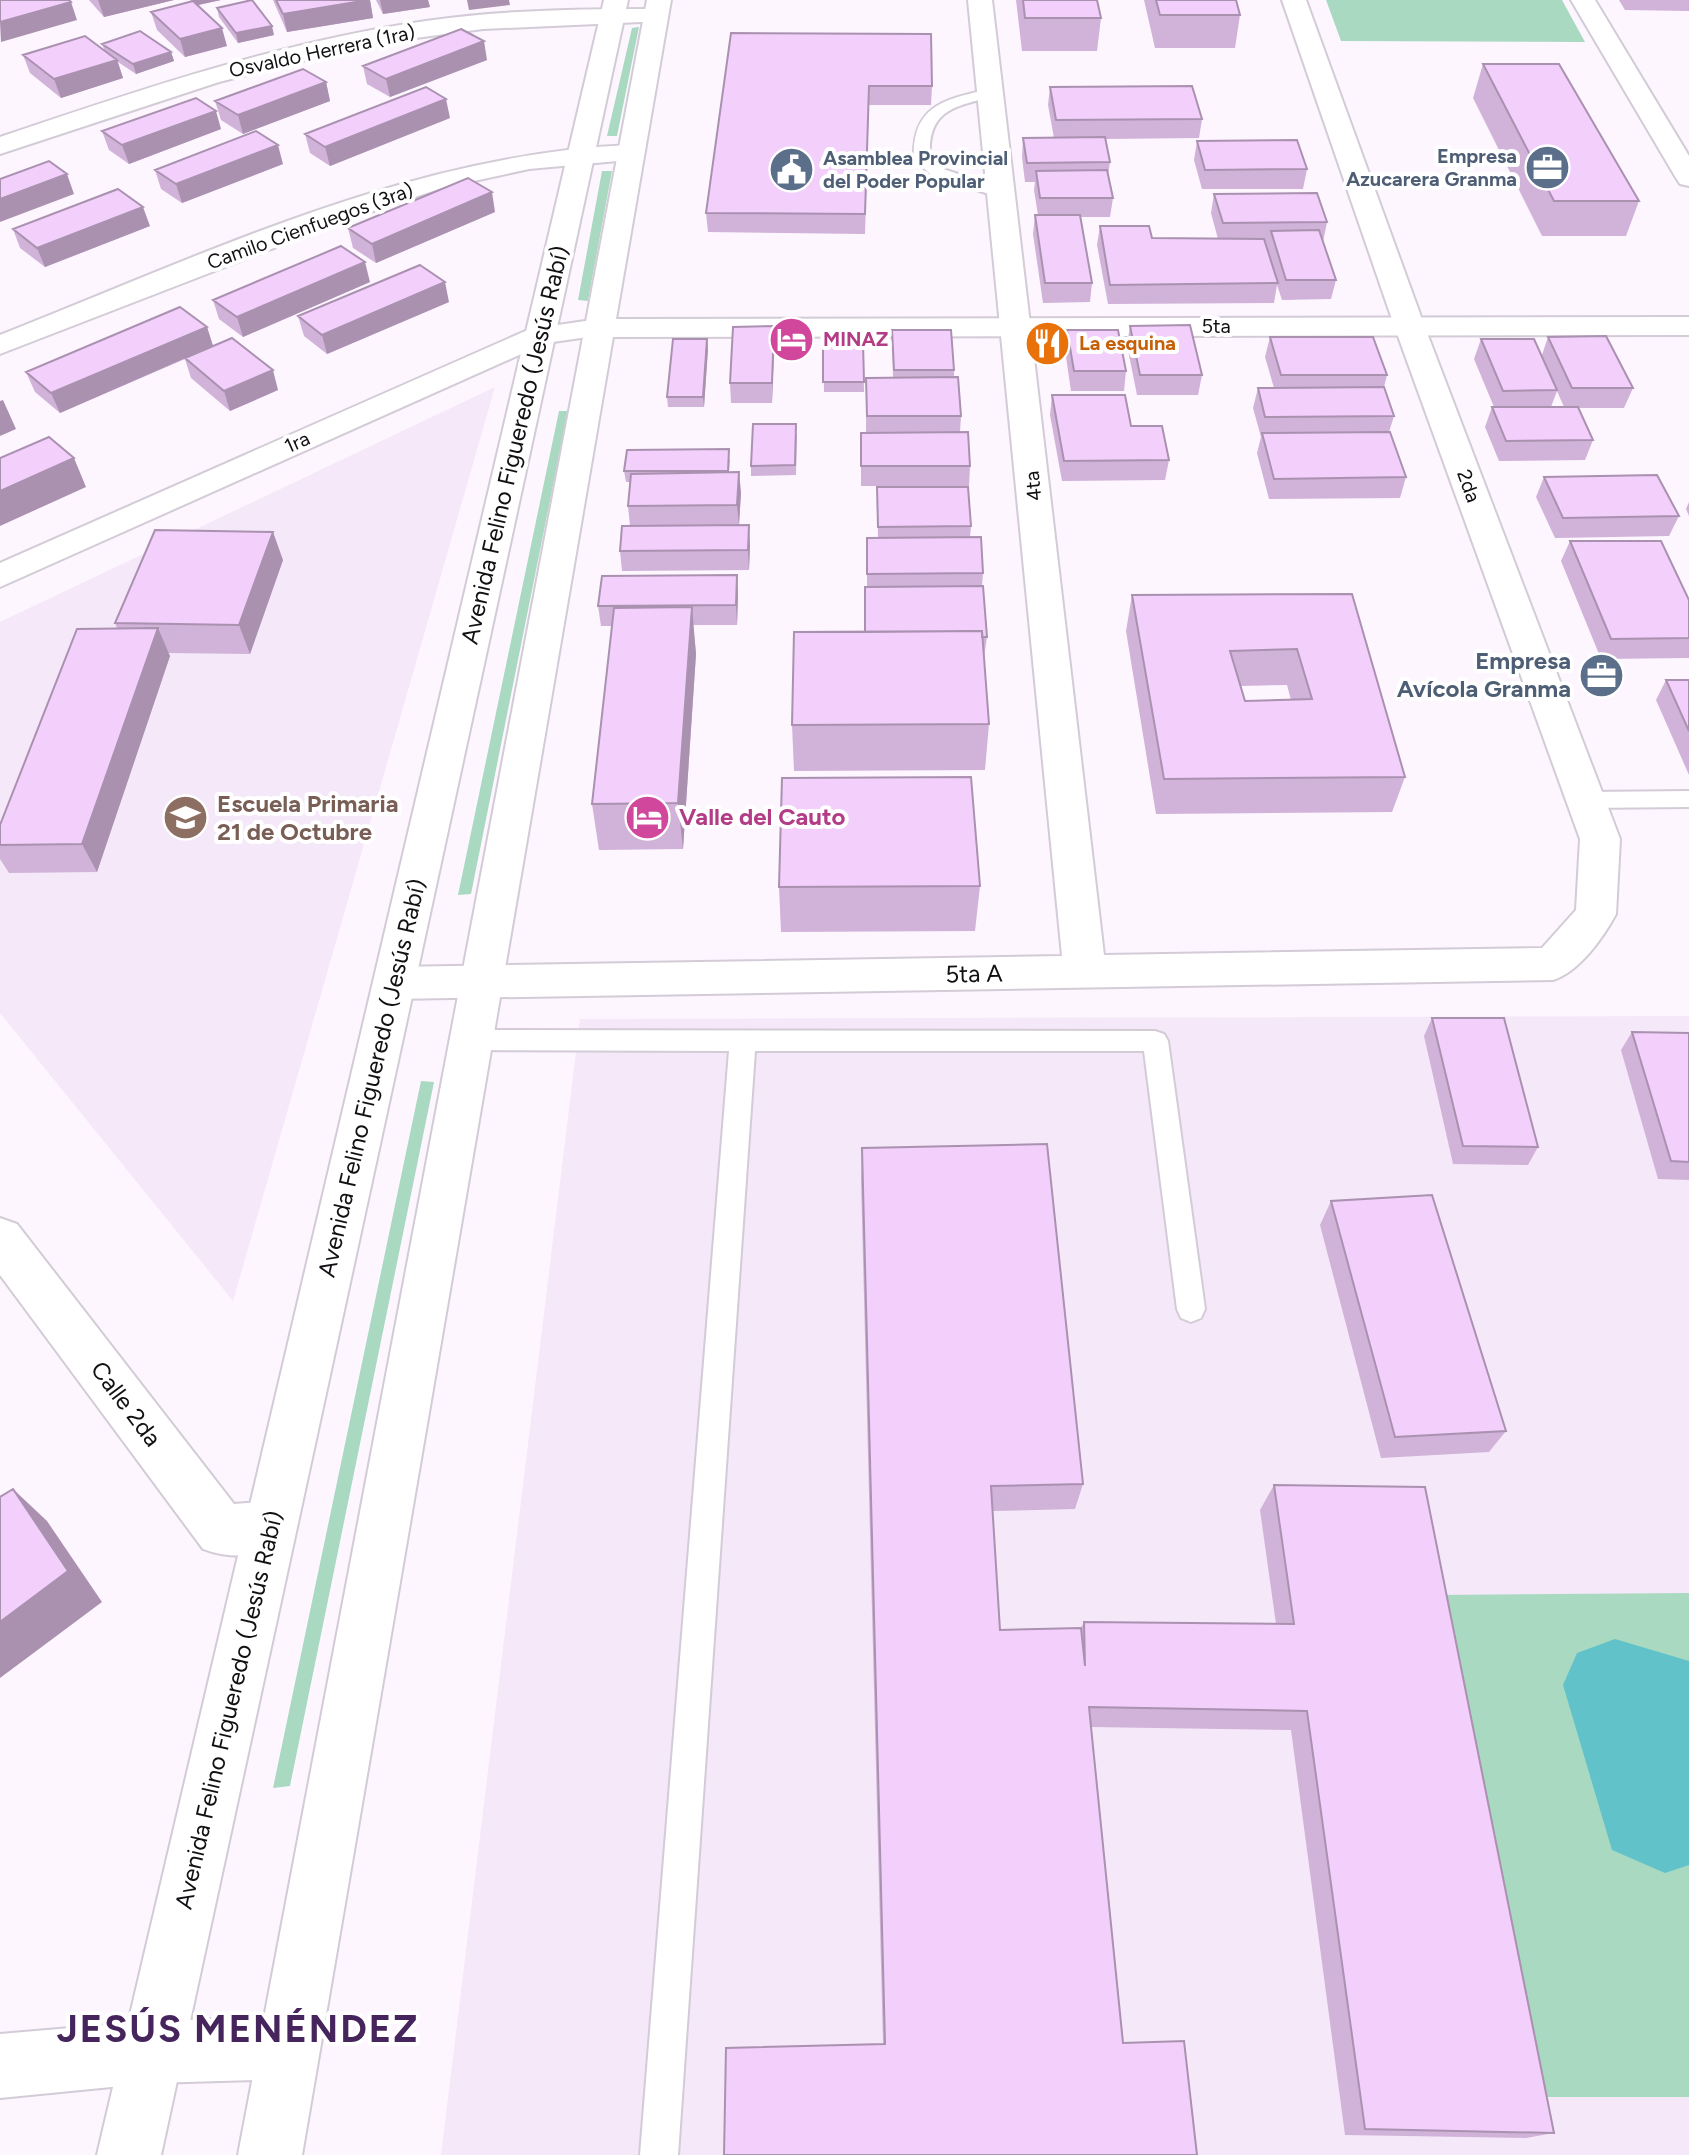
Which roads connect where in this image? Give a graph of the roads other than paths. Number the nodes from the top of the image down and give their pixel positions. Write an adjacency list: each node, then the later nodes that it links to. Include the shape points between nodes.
1 (980, 0): 6 (street, 4ta)
2 (1294, 0): 12 (street, 2da)
3 (1583, 0): 10 (street)
4 (614, 8): 5 (street, Osvaldo Herrera (1ra)); 7 (street, Osvaldo Herrera (1ra), via 427,28 294,53 175,86); 8 (street, Avenida Felino Figueredo (Jesús Rabí))
5 (658, 8): 9 (street)
6 (990, 93): 11 (street, 4ta); 11 (lane, via 957,101 925,120 919,137 922,158 937,172)
7 (0, 146)
8 (581, 153): 9 (street, Camilo Cienfuegos (3ra)); 16 (street, Avenida Felino Figueredo (Jesús Rabí)); 17 (street, Camilo Cienfuegos (3ra), via 492,166 377,197)
9 (631, 153): 15 (street)
10 (1689, 178)
11 (1001, 193): 13 (street, 4ta)
12 (1409, 325): 13 (street, 5ta); 14 (street, 5ta); 20 (street, 2da)
13 (1015, 326): 15 (street, 5ta); 22 (street, 4ta)
14 (1689, 326)
15 (599, 328): 16 (street, 1ra); 23 (street)
16 (540, 335): 18 (street, 1ra); 24 (street, Avenida Felino Figueredo (Jesús Rabí))
17 (0, 345)
18 (0, 576)
19 (1689, 799): 20 (lane)
20 (1586, 800): 21 (street, 2da, via 1600,839 1596,914)
21 (1553, 964): 22 (street, 5ta A)
22 (1085, 972): 23 (street, 5ta A)
23 (482, 982): 24 (street, 5ta A); 25 (street)
24 (394, 983): 29 (street, Avenida Felino Figueredo (Jesús Rabí))
25 (471, 1040): 26 (lane); 30 (street)
26 (743, 1041): 28 (lane, via 1155,1041); 35 (lane)
27 (0, 1238): 29 (street, Calle 2da, via 222,1531)
28 (1191, 1309)
29 (271, 1527): 31 (street, Avenida Felino Figueredo (Jesús Rabí))
30 (289, 2048): 31 (street); 34 (street)
31 (152, 2052): 32 (street); 33 (street, Avenida Felino Figueredo (Jesús Rabí))
32 (0, 2066)
33 (129, 2155)
34 (270, 2155)
35 (659, 2155)

